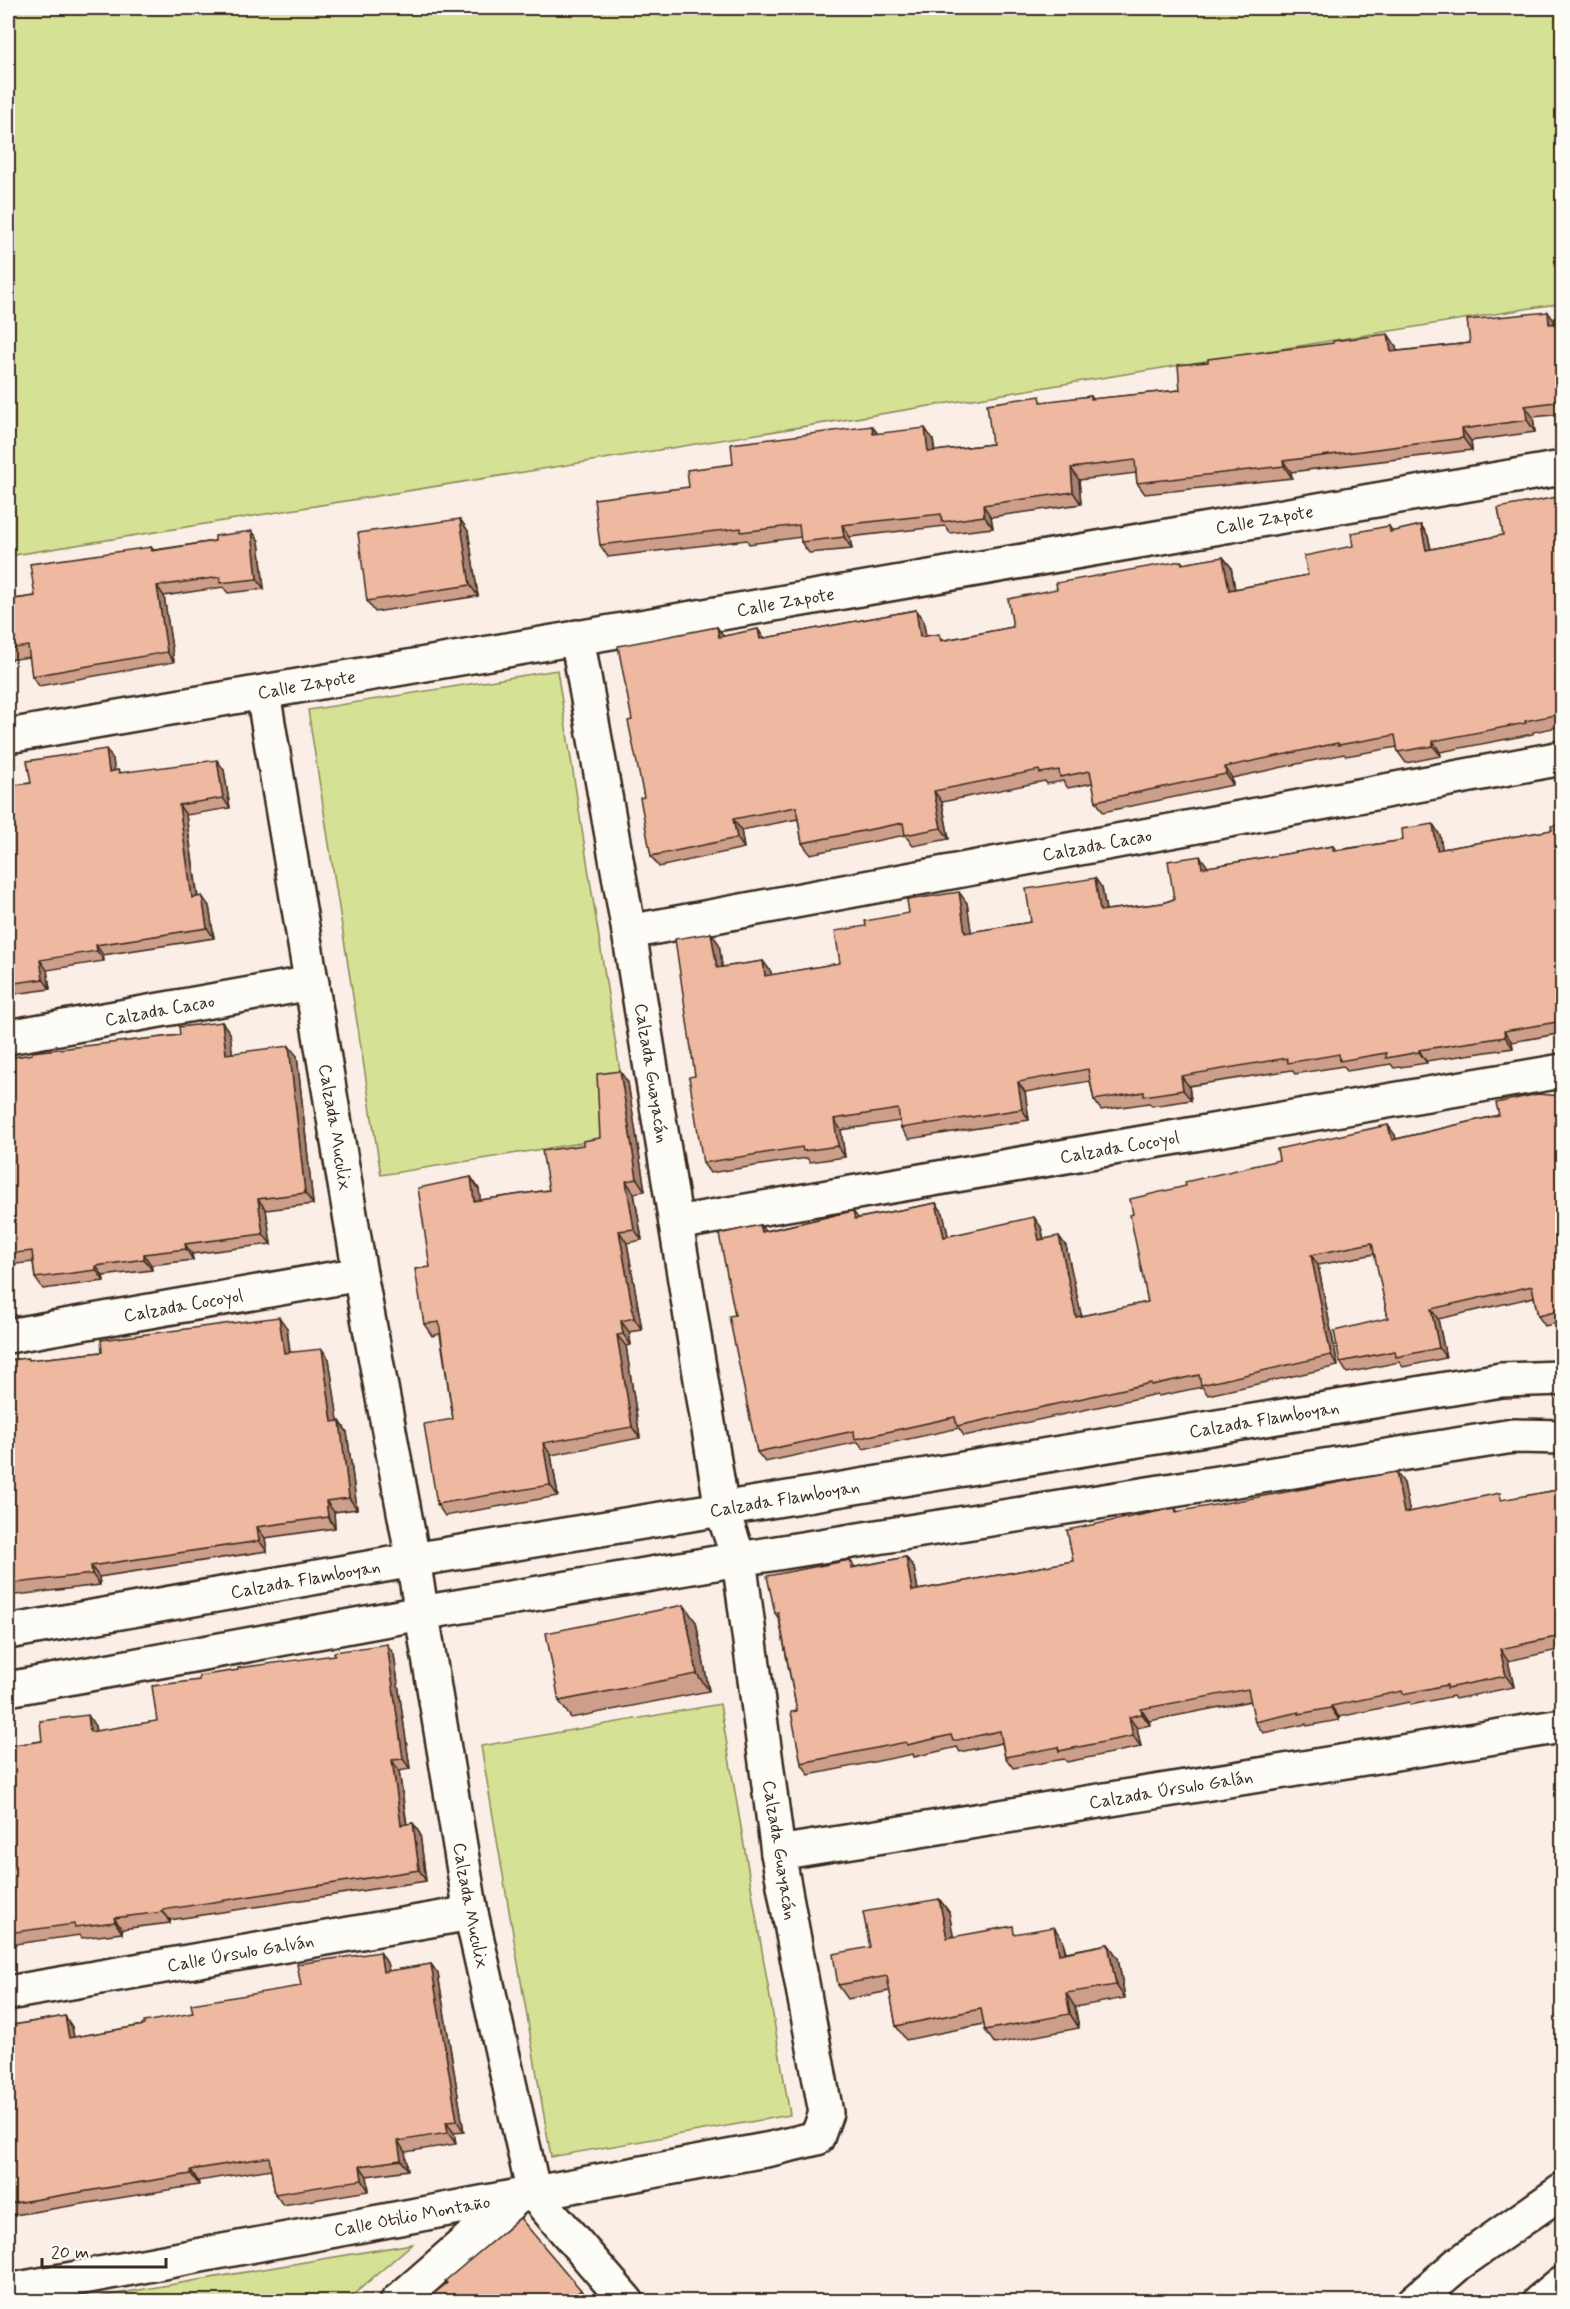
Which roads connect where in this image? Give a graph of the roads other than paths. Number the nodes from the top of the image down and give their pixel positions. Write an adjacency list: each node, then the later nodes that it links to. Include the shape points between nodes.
1 (1563, 468): 2 (street, Calle Zapote)
2 (577, 637): 3 (street, Calle Zapote); 6 (street, Calzada Guayacán)
3 (263, 693): 4 (street, Calle Zapote); 7 (street, Calzada Muculix)
4 (8, 736)
5 (1563, 758): 6 (street, Calzada Cacao)
6 (629, 932): 10 (street, Calzada Guayacán)
7 (312, 983): 8 (street, Calzada Cacao); 11 (street, Calzada Muculix)
8 (8, 1037)
9 (1563, 1071): 10 (street, Calzada Cocoyol)
10 (676, 1222): 15 (street, Calzada Guayacán)
11 (360, 1274): 12 (street, Calzada Cocoyol); 17 (street, Calzada Muculix)
12 (8, 1336)
13 (1563, 1378): 15 (street, Calzada Flamboyan, via 1500,1380)
14 (1563, 1437): 16 (street, via 1513,1436)
15 (722, 1510): 16 (street, Calzada Guayacán); 17 (street, Calzada Flamboyan)
16 (739, 1559): 18 (street); 22 (street, Calzada Guayacán)
17 (413, 1560): 18 (street, Calzada Muculix); 19 (street, Calzada Flamboyan)
18 (421, 1613): 20 (street); 23 (street, Calzada Muculix)
19 (8, 1632)
20 (8, 1689)
21 (1563, 1726): 22 (street, Calzada Úrsulo Galán)
22 (778, 1853): 25 (street, Calzada Guayacán, via 826,2113)
23 (471, 1913): 24 (street, Calle Úrsulo Galván); 27 (street, Calzada Muculix)
24 (8, 1993)
25 (818, 2138): 27 (street, Calle Otilio Montaño)
26 (1563, 2191): 32 (street, via 1458,2264)
27 (526, 2195): 29 (street, Calle Otilio Montaño); 30 (street); 31 (street)
28 (1563, 2283): 33 (street)
29 (8, 2291)
30 (397, 2301)
31 (627, 2301)
32 (1414, 2301)
33 (1539, 2301)

